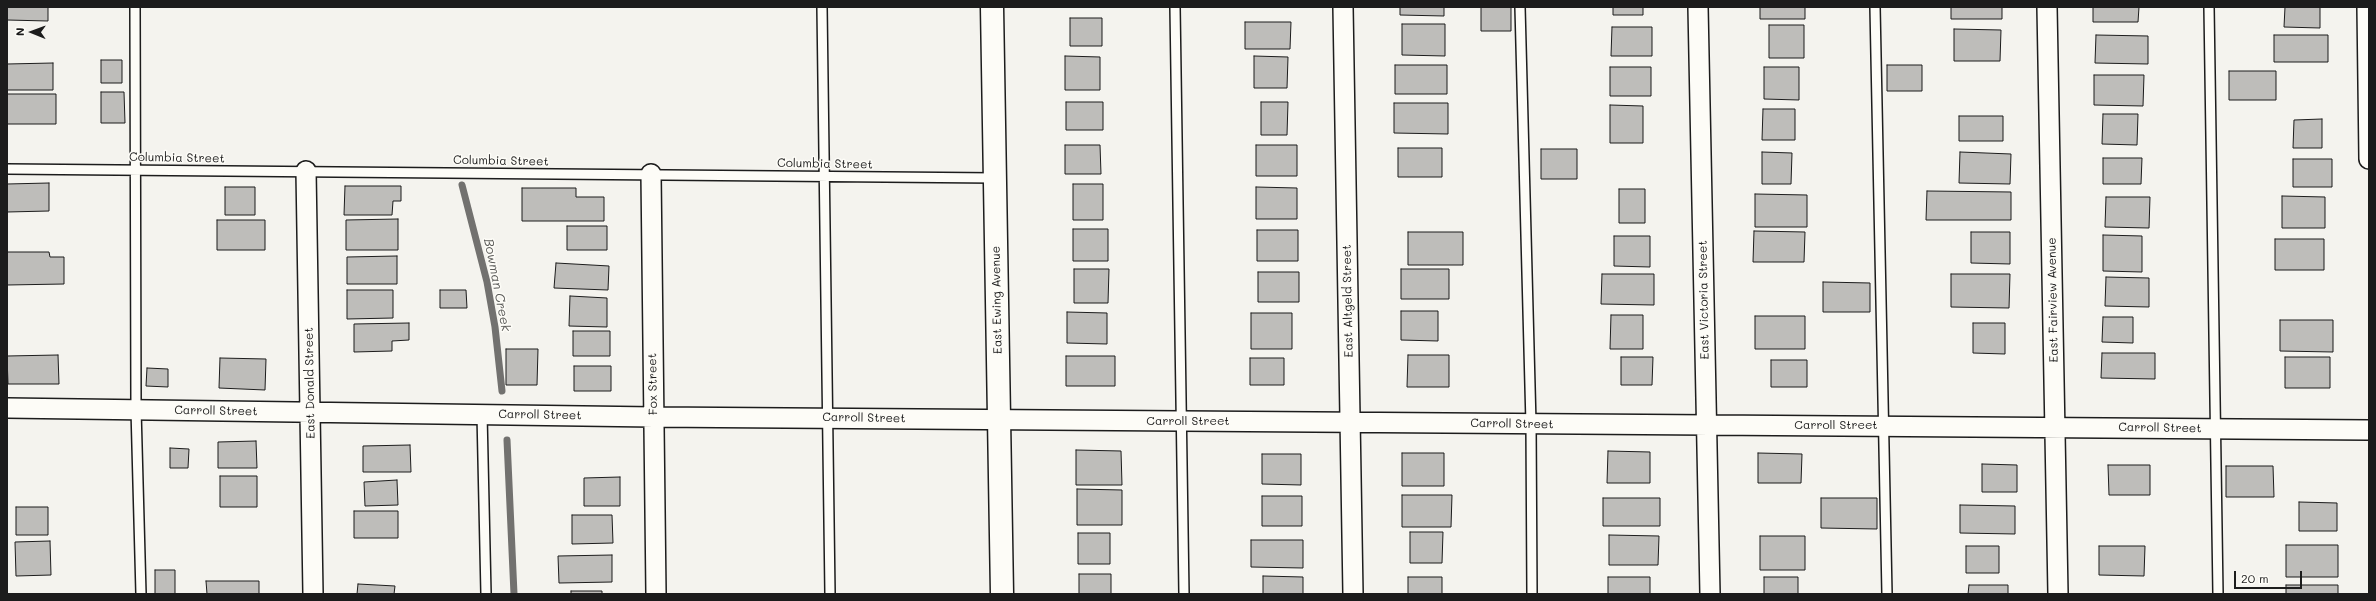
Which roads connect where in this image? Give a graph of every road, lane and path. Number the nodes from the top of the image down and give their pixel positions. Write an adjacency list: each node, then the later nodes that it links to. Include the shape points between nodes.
1 (135, 7): 14 (lane)
2 (822, 7): 17 (lane)
3 (992, 7): 18 (street, East Ewing Avenue)
4 (1175, 7): 26 (lane)
5 (1344, 7): 27 (street, East Altgeld Street)
6 (1520, 7): 28 (lane)
7 (1698, 7): 29 (street, East Victoria Street)
8 (1875, 7): 30 (lane)
9 (2047, 7): 31 (street, East Fairview Avenue)
10 (2209, 7): 32 (lane)
11 (2367, 7): 12 (street)
12 (2369, 159)
13 (7, 169): 14 (lane, Columbia Street)
14 (136, 170): 15 (lane, Columbia Street); 20 (lane)
15 (306, 171): 16 (lane, Columbia Street); 21 (street, East Donald Street)
16 (651, 174): 17 (lane, Columbia Street); 23 (street, Fox Street)
17 (824, 176): 18 (lane, Columbia Street); 24 (lane)
18 (995, 178): 25 (street, East Ewing Avenue)
19 (7, 408): 20 (street, Carroll Street)
20 (136, 409): 21 (street, Carroll Street); 34 (lane)
21 (310, 413): 22 (street, Carroll Street); 35 (street, East Donald Street)
22 (482, 414): 23 (street, Carroll Street); 36 (lane)
23 (654, 417): 24 (street, Carroll Street); 37 (street, Fox Street)
24 (828, 418): 25 (street, Carroll Street); 38 (lane)
25 (999, 420): 26 (street, Carroll Street); 39 (street, East Ewing Avenue)
26 (1182, 420): 27 (street, Carroll Street); 40 (lane)
27 (1350, 422): 28 (street, Carroll Street); 41 (street, East Altgeld Street)
28 (1531, 424): 29 (street, Carroll Street); 42 (lane)
29 (1707, 425): 30 (street, Carroll Street); 43 (street, East Victoria Street)
30 (1885, 425): 31 (street, Carroll Street); 44 (lane)
31 (2056, 427): 32 (street, Carroll Street); 45 (street, East Fairview Avenue)
32 (2217, 429): 33 (street, Carroll Street); 46 (lane)
33 (2369, 430)
34 (140, 594)
35 (313, 594)
36 (486, 594)
37 (656, 594)
38 (830, 594)
39 (1002, 594)
40 (1184, 594)
41 (1353, 594)
42 (1532, 594)
43 (1710, 594)
44 (1887, 594)
45 (2058, 594)
46 (2218, 594)

